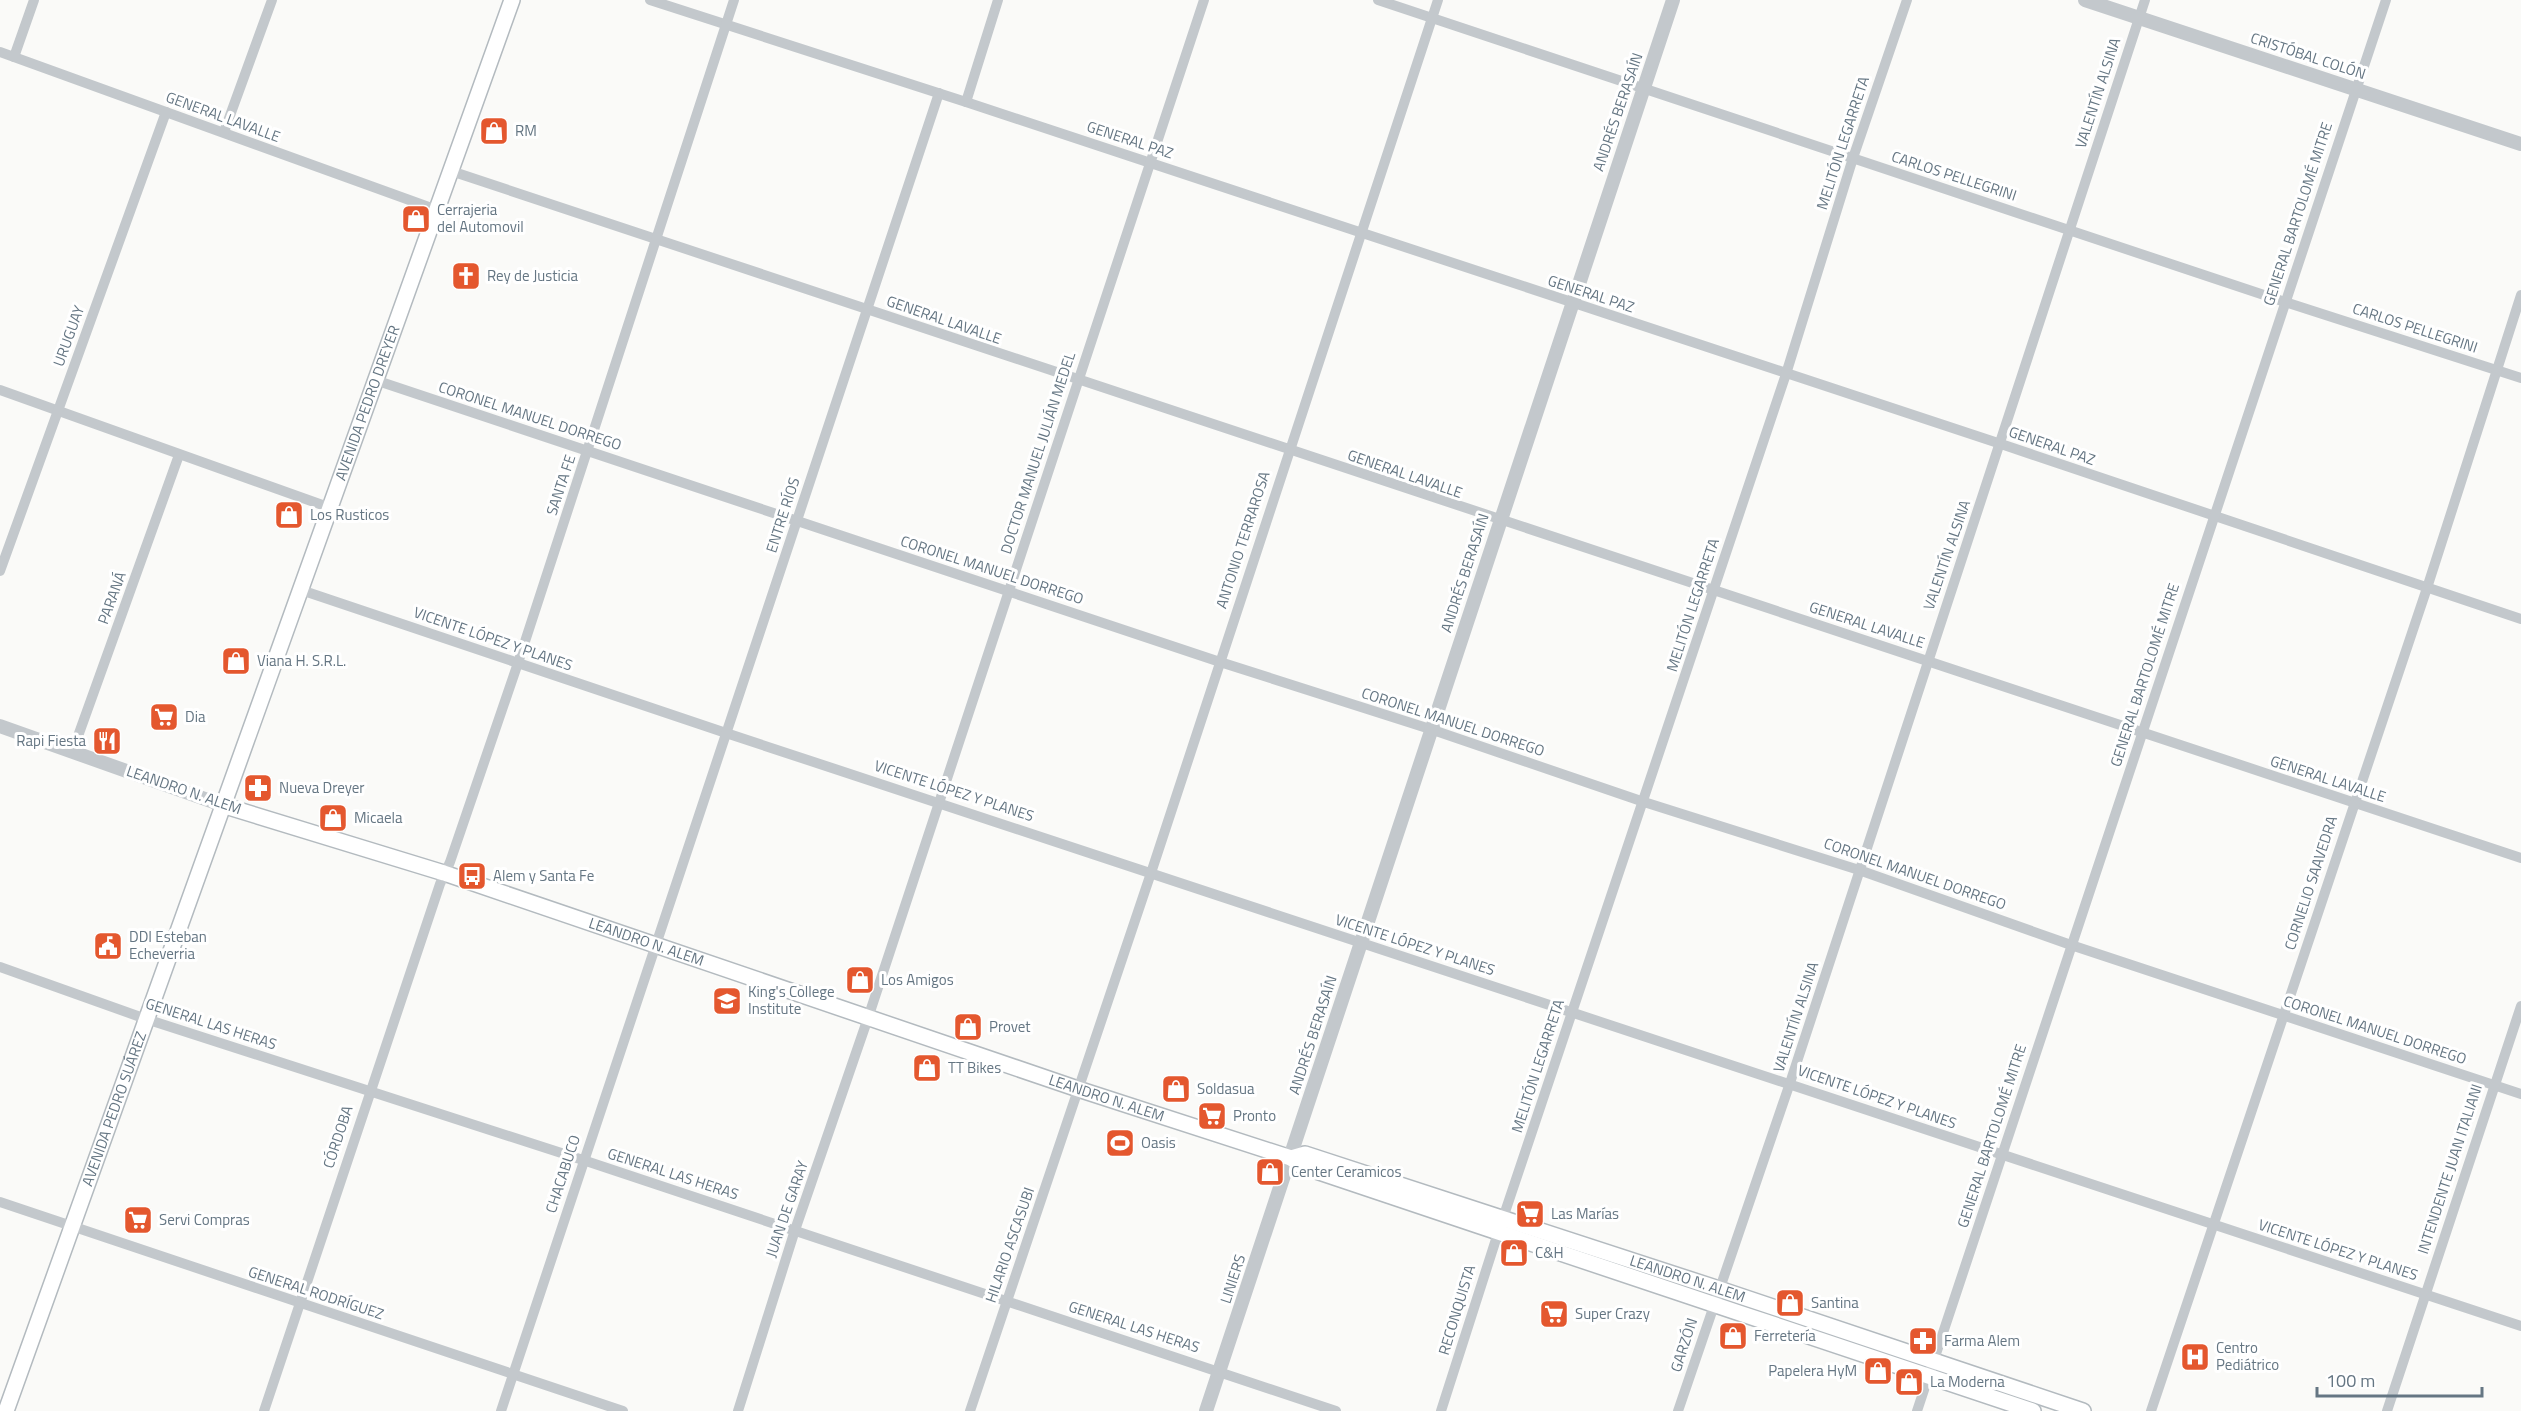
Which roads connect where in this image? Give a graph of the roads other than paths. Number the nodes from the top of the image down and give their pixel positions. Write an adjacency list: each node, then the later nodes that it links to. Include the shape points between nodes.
1 (34, 0): 19 (street)
2 (272, 0): 25 (street)
3 (512, 0): 29 (main road, AVENIDA PEDRO DREYER)
4 (650, 0): 17 (street, GENERAL PAZ)
5 (734, 0): 17 (street, SANTA FE)
6 (998, 0): 23 (street)
7 (1204, 0): 28 (street, DOCTOR MANUEL JULIÁN MEDEL)
8 (1378, 0): 15 (street, CARLOS PELLEGRINI)
9 (1438, 0): 15 (street, ANTONIO TERRAROSA)
10 (1673, 0): 21 (street, ANDRÉS BERASAÍN)
11 (1907, 0): 27 (street, MELITÓN LEGARRETA)
12 (2085, 0): 16 (street, CRISTÓBAL COLÓN)
13 (2145, 0): 16 (street, VALENTÍN ALSINA)
14 (2386, 0): 20 (street, GENERAL BARTOLOMÉ MITRE)
15 (1432, 17): 21 (street, CARLOS PELLEGRINI); 32 (street, ANTONIO TERRAROSA)
16 (2139, 18): 20 (street, CRISTÓBAL COLÓN); 31 (street, VALENTÍN ALSINA)
17 (725, 25): 22 (street, GENERAL PAZ); 33 (street, SANTA FE)
18 (0, 52): 19 (street, GENERAL LAVALLE)
19 (14, 57): 24 (street, GENERAL LAVALLE)
20 (2356, 88): 26 (street, CRISTÓBAL COLÓN); 35 (street, GENERAL BARTOLOMÉ MITRE)
21 (1642, 90): 27 (street, CARLOS PELLEGRINI); 36 (street, ANDRÉS BERASAÍN)
22 (939, 93): 23 (street, GENERAL PAZ); 37 (street, ENTRE RÍOS)
23 (966, 102): 28 (street, GENERAL PAZ)
24 (166, 112): 25 (street, GENERAL LAVALLE); 44 (street, URUGUAY)
25 (224, 132): 30 (street, GENERAL LAVALLE)
26 (2521, 144)
27 (1853, 158): 31 (street, CARLOS PELLEGRINI); 39 (street, MELITÓN LEGARRETA)
28 (1152, 163): 32 (street, GENERAL PAZ); 42 (street, DOCTOR MANUEL JULIÁN MEDEL)
29 (451, 171): 30 (main road, AVENIDA PEDRO DREYER); 33 (street, GENERAL LAVALLE)
30 (437, 210): 41 (main road, AVENIDA PEDRO DREYER)
31 (2069, 230): 35 (street, CARLOS PELLEGRINI); 45 (street, VALENTÍN ALSINA)
32 (1360, 233): 36 (street, GENERAL PAZ); 46 (street, ANTONIO TERRAROSA)
33 (657, 240): 37 (street, GENERAL LAVALLE); 47 (street, SANTA FE)
34 (2521, 295): 38 (street, CORNELIO SAAVEDRA)
35 (2285, 302): 38 (street, CARLOS PELLEGRINI); 50 (street, GENERAL BARTOLOMÉ MITRE)
36 (1571, 303): 39 (street, GENERAL PAZ); 52 (street, ANDRÉS BERASAÍN)
37 (867, 310): 42 (street, GENERAL LAVALLE); 51 (street, ENTRE RÍOS)
38 (2496, 370): 40 (street, CARLOS PELLEGRINI); 54 (street, CORNELIO SAAVEDRA)
39 (1786, 374): 45 (street, GENERAL PAZ); 56 (street, MELITÓN LEGARRETA)
40 (2521, 378)
41 (375, 380): 47 (street, CORONEL MANUEL DORREGO); 49 (main road, AVENIDA PEDRO DREYER)
42 (1078, 381): 46 (street, GENERAL LAVALLE); 57 (street, DOCTOR MANUEL JULIÁN MEDEL)
43 (0, 390): 44 (street)
44 (58, 411): 48 (street); 53 (street, URUGUAY)
45 (2001, 444): 50 (street, GENERAL PAZ); 59 (street, VALENTÍN ALSINA)
46 (1288, 450): 52 (street, GENERAL LAVALLE); 60 (street, ANTONIO TERRAROSA)
47 (588, 452): 51 (street, CORONEL MANUEL DORREGO); 61 (street, SANTA FE)
48 (179, 455): 49 (street); 66 (street, PARANÁ)
49 (328, 507): 55 (main road, AVENIDA PEDRO DREYER)
50 (2213, 517): 54 (street, GENERAL PAZ); 65 (street, GENERAL BARTOLOMÉ MITRE)
51 (796, 520): 57 (street, CORONEL MANUEL DORREGO); 64 (street, ENTRE RÍOS)
52 (1500, 521): 56 (street, GENERAL LAVALLE); 63 (street, ANDRÉS BERASAÍN)
53 (0, 571)
54 (2427, 588): 58 (street, GENERAL PAZ); 69 (street, CORNELIO SAAVEDRA)
55 (301, 590): 61 (street, VICENTE LÓPEZ Y PLANES); 70 (main road, AVENIDA PEDRO DREYER)
56 (1714, 590): 59 (street, GENERAL LAVALLE); 68 (street, MELITÓN LEGARRETA)
57 (1008, 591): 60 (street, CORONEL MANUEL DORREGO); 67 (street, DOCTOR MANUEL JULIÁN MEDEL)
58 (2521, 620)
59 (1927, 660): 65 (street, GENERAL LAVALLE); 72 (street, VALENTÍN ALSINA)
60 (1220, 662): 63 (street, CORONEL MANUEL DORREGO); 74 (street, ANTONIO TERRAROSA)
61 (519, 663): 64 (street, VICENTE LÓPEZ Y PLANES); 73 (street, SANTA FE)
62 (0, 726): 66 (street, LEANDRO N. ALEM)
63 (1430, 729): 68 (street, CORONEL MANUEL DORREGO); 75 (street, ANDRÉS BERASAÍN)
64 (726, 733): 67 (street, VICENTE LÓPEZ Y PLANES); 77 (street, ENTRE RÍOS)
65 (2141, 733): 69 (street, GENERAL LAVALLE); 76 (street, GENERAL BARTOLOMÉ MITRE)
66 (73, 750): 70 (street, LEANDRO N. ALEM)
67 (940, 802): 74 (street, VICENTE LÓPEZ Y PLANES); 82 (street, DOCTOR MANUEL JULIÁN MEDEL)
68 (1644, 802): 72 (street, CORONEL MANUEL DORREGO); 80 (street, MELITÓN LEGARRETA)
69 (2353, 804): 71 (street, GENERAL LAVALLE); 81 (street, CORNELIO SAAVEDRA)
70 (222, 805): 73 (main road, LEANDRO N. ALEM); 83 (main road, AVENIDA PEDRO SUÁREZ)
71 (2521, 858)
72 (1859, 870): 76 (street, CORONEL MANUEL DORREGO); 84 (street, VALENTÍN ALSINA)
73 (444, 873): 77 (main road, LEANDRO N. ALEM); 87 (street, CÓRDOBA)
74 (1151, 873): 75 (street, VICENTE LÓPEZ Y PLANES); 86 (street, ANTONIO TERRAROSA)
75 (1361, 942): 80 (street, VICENTE LÓPEZ Y PLANES); 90 (street, ANDRÉS BERASAÍN)
76 (2071, 945): 81 (street, CORONEL MANUEL DORREGO); 89 (street, GENERAL BARTOLOMÉ MITRE)
77 (655, 947): 82 (main road, LEANDRO N. ALEM); 91 (street, CHACABUCO)
78 (0, 967): 83 (street, GENERAL LAS HERAS)
79 (2521, 1006): 85 (street, INTENDENTE JUAN ITALIANI)
80 (1571, 1012): 84 (street, VICENTE LÓPEZ Y PLANES); 94 (street, MELITÓN LEGARRETA)
81 (2283, 1015): 85 (street, CORONEL MANUEL DORREGO); 93 (street, CORNELIO SAAVEDRA)
82 (868, 1018): 86 (main road, LEANDRO N. ALEM); 96 (street, JUAN DE GARAY)
83 (146, 1019): 87 (street, GENERAL LAS HERAS); 95 (main road, AVENIDA PEDRO SUÁREZ)
84 (1790, 1083): 89 (street, VICENTE LÓPEZ Y PLANES); 98 (street, VALENTÍN ALSINA)
85 (2494, 1084): 88 (street, CORONEL MANUEL DORREGO); 97 (street, INTENDENTE JUAN ITALIANI)
86 (1078, 1089): 90 (main road, LEANDRO N. ALEM); 99 (street, HILARIO ASCASUBI)
87 (369, 1091): 91 (street, GENERAL LAS HERAS); 100 (street, CÓRDOBA)
88 (2521, 1094)
89 (2001, 1154): 93 (street, VICENTE LÓPEZ Y PLANES); 102 (street, GENERAL BARTOLOMÉ MITRE)
90 (1291, 1158): 94 (main road, LEANDRO N. ALEM, via 1305,1155); 103 (street, LINIERS)
91 (584, 1160): 96 (street, GENERAL LAS HERAS); 104 (street, CHACABUCO)
92 (0, 1202): 95 (street, GENERAL RODRÍGUEZ)
93 (2213, 1224): 97 (street, VICENTE LÓPEZ Y PLANES); 119 (street, CORNELIO SAAVEDRA)
94 (1500, 1226): 98 (main road, LEANDRO N. ALEM); 114 (street, RECONQUISTA)
95 (71, 1227): 100 (street, GENERAL RODRÍGUEZ); 106 (main road, AVENIDA PEDRO SUÁREZ)
96 (795, 1230): 99 (street, GENERAL LAS HERAS); 110 (street, JUAN DE GARAY)
97 (2425, 1294): 101 (street, VICENTE LÓPEZ Y PLANES); 120 (street, INTENDENTE JUAN ITALIANI)
98 (1716, 1296): 102 (main road, LEANDRO N. ALEM); 105 (main road, LEANDRO N. ALEM); 115 (street, GARZÓN)
99 (1006, 1300): 103 (street, GENERAL LAS HERAS); 111 (street, HILARIO ASCASUBI)
100 (300, 1303): 104 (street, GENERAL RODRÍGUEZ); 107 (street, CÓRDOBA)
101 (2521, 1326)
102 (1933, 1360): 105 (street, GENERAL BARTOLOMÉ MITRE); 118 (main road, LEANDRO N. ALEM)
103 (1219, 1371): 112 (street, LINIERS); 113 (street, GENERAL LAS HERAS)
104 (513, 1373): 108 (street, CHACABUCO); 109 (street, GENERAL RODRÍGUEZ)
105 (1928, 1376): 116 (street, GENERAL BARTOLOMÉ MITRE); 117 (main road, LEANDRO N. ALEM)
106 (6, 1411)
107 (264, 1411)
108 (501, 1411)
109 (623, 1411)
110 (738, 1411)
111 (970, 1411)
112 (1206, 1411)
113 (1336, 1411)
114 (1441, 1411)
115 (1678, 1411)
116 (1917, 1411)
117 (2033, 1411)
118 (2083, 1411)
119 (2151, 1411)
120 (2386, 1411)

